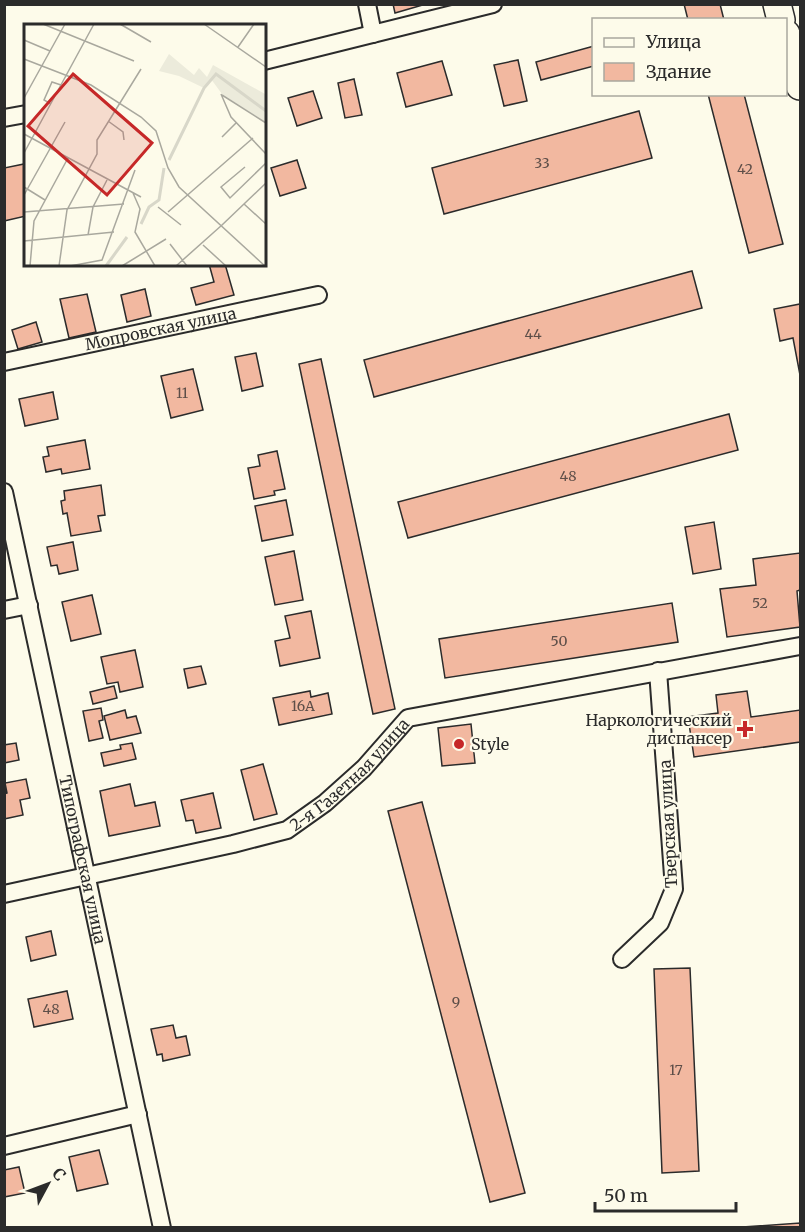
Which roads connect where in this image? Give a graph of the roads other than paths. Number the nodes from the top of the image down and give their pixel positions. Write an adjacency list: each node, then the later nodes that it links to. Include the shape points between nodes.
1 (366, 4): 3 (street)
2 (493, 4): 3 (street)
3 (373, 34): 5 (street)
4 (787, 37): 6 (main road)
5 (266, 61)
6 (801, 86)
7 (24, 114): 8 (street)
8 (4, 118)
9 (318, 295): 10 (street, Мопровская улица)
10 (4, 362)
11 (4, 492): 12 (street, Типографская улица)
12 (29, 605): 13 (street); 16 (street, Типографская улица)
13 (4, 610)
14 (801, 646): 15 (street, 2-я Газетная улица)
15 (658, 671): 16 (street, 2-я Газетная улица, via 408,718 364,768 287,830); 18 (street, Тверская улица, via 674,889 660,923)
16 (87, 876): 17 (street, 2-я Газетная улица); 19 (street, Типографская улица)
17 (4, 894)
18 (622, 959)
19 (138, 1114): 20 (street); 21 (street, Типографская улица)
20 (4, 1146)
21 (162, 1227)

